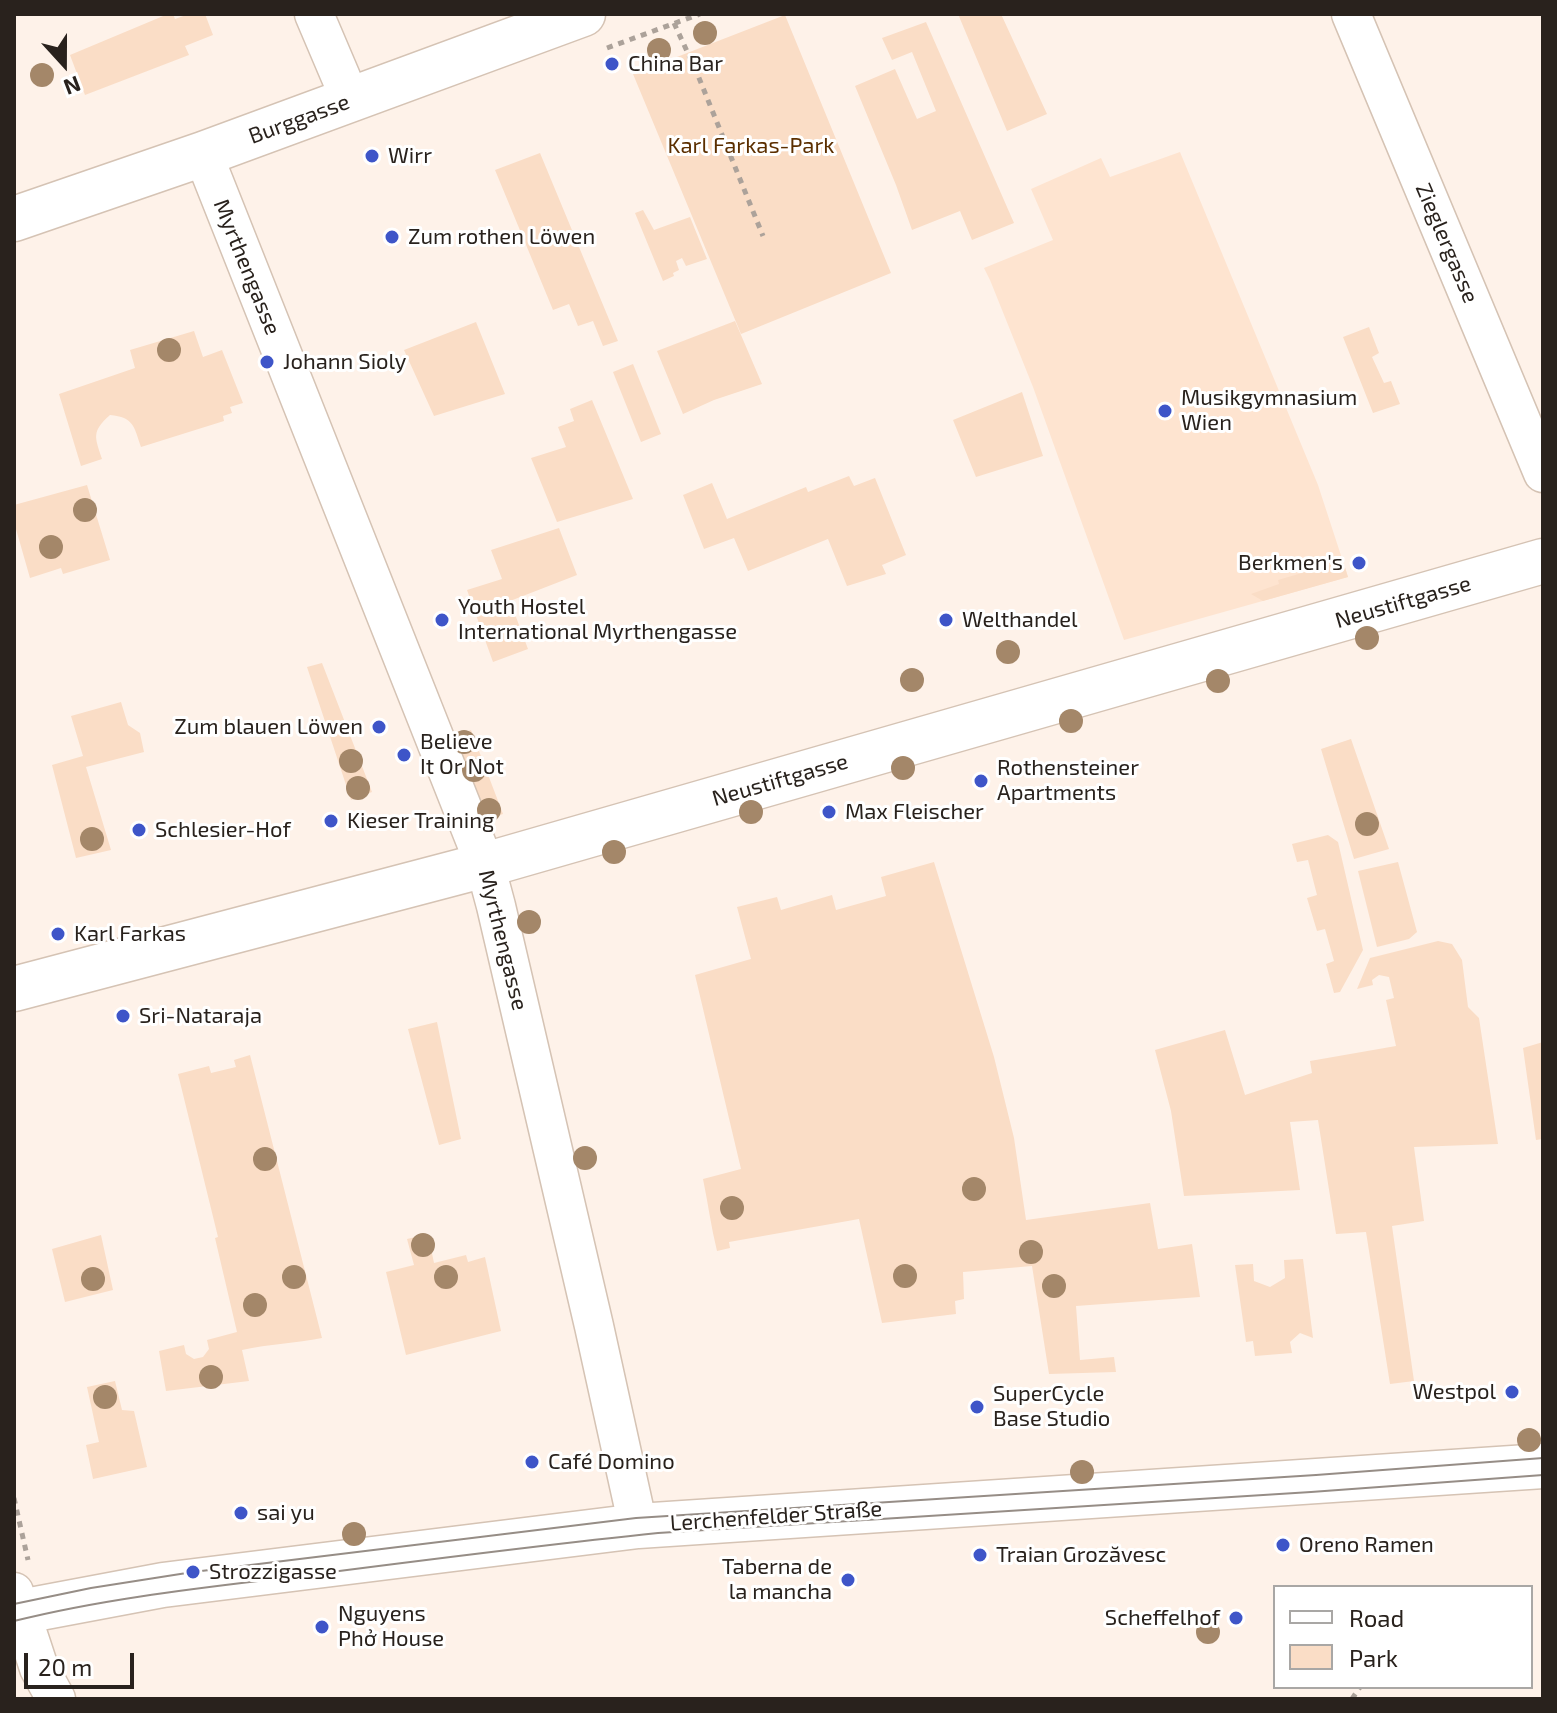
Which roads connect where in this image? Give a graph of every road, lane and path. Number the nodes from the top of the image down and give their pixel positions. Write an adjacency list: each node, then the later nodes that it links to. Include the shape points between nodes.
1 (314, 14): 5 (street)
2 (583, 14): 5 (main road, Burggasse)
3 (1351, 14): 9 (street, Zieglergasse)
4 (674, 23): 8 (path)
5 (351, 101): 6 (main road, Burggasse)
6 (203, 154): 7 (main road, Burggasse); 11 (street, Myrthengasse)
7 (14, 219)
8 (763, 236)
9 (1543, 473)
10 (1543, 561): 11 (main road, Neustiftgasse)
11 (485, 865): 12 (main road, Neustiftgasse); 15 (street, Myrthengasse)
12 (14, 989)
13 (1543, 1466): 15 (main road, Lerchenfelder Straße)
14 (14, 1498): 16 (path)
15 (638, 1526): 16 (main road, Lerchenfelder Straße, via 163,1585)
16 (20, 1595): 17 (street, via 39,1668)
17 (56, 1699)

